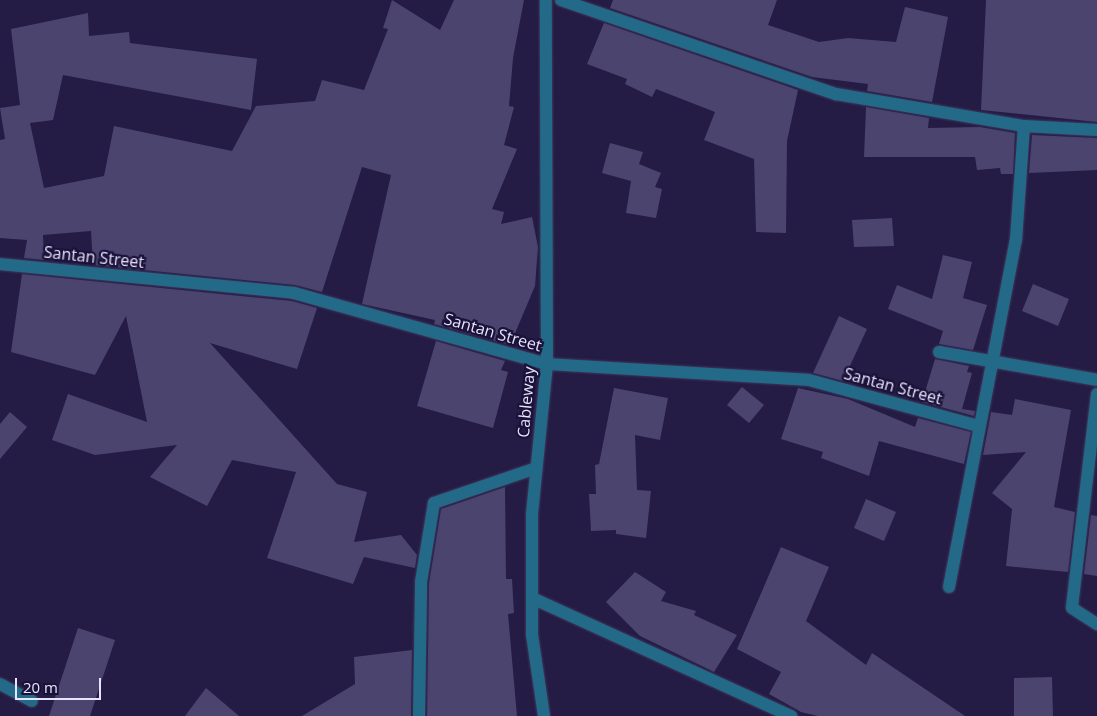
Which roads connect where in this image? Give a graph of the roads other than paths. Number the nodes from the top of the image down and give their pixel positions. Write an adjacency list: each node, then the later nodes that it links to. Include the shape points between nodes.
1 (546, 0): 7 (street, Cableway)
2 (561, 0): 3 (street, via 836,94)
3 (1024, 126): 4 (street); 8 (street, via 1016,240)
4 (1097, 130)
5 (0, 264): 7 (street, Santan Street, via 294,293)
6 (939, 352): 8 (street)
7 (547, 364): 11 (street, Santan Street, via 809,380); 12 (street, Cableway)
8 (992, 364): 9 (street); 11 (street)
9 (1097, 380)
10 (1097, 394): 15 (street, via 1072,608)
11 (978, 426): 13 (street)
12 (536, 468): 14 (street, Cableway); 18 (street, via 434,503 421,582)
13 (949, 587)
14 (532, 598): 19 (street, Cableway); 20 (street)
15 (1097, 624)
16 (0, 684): 17 (street)
17 (32, 701)
18 (419, 716)
19 (544, 716)
20 (791, 716)

